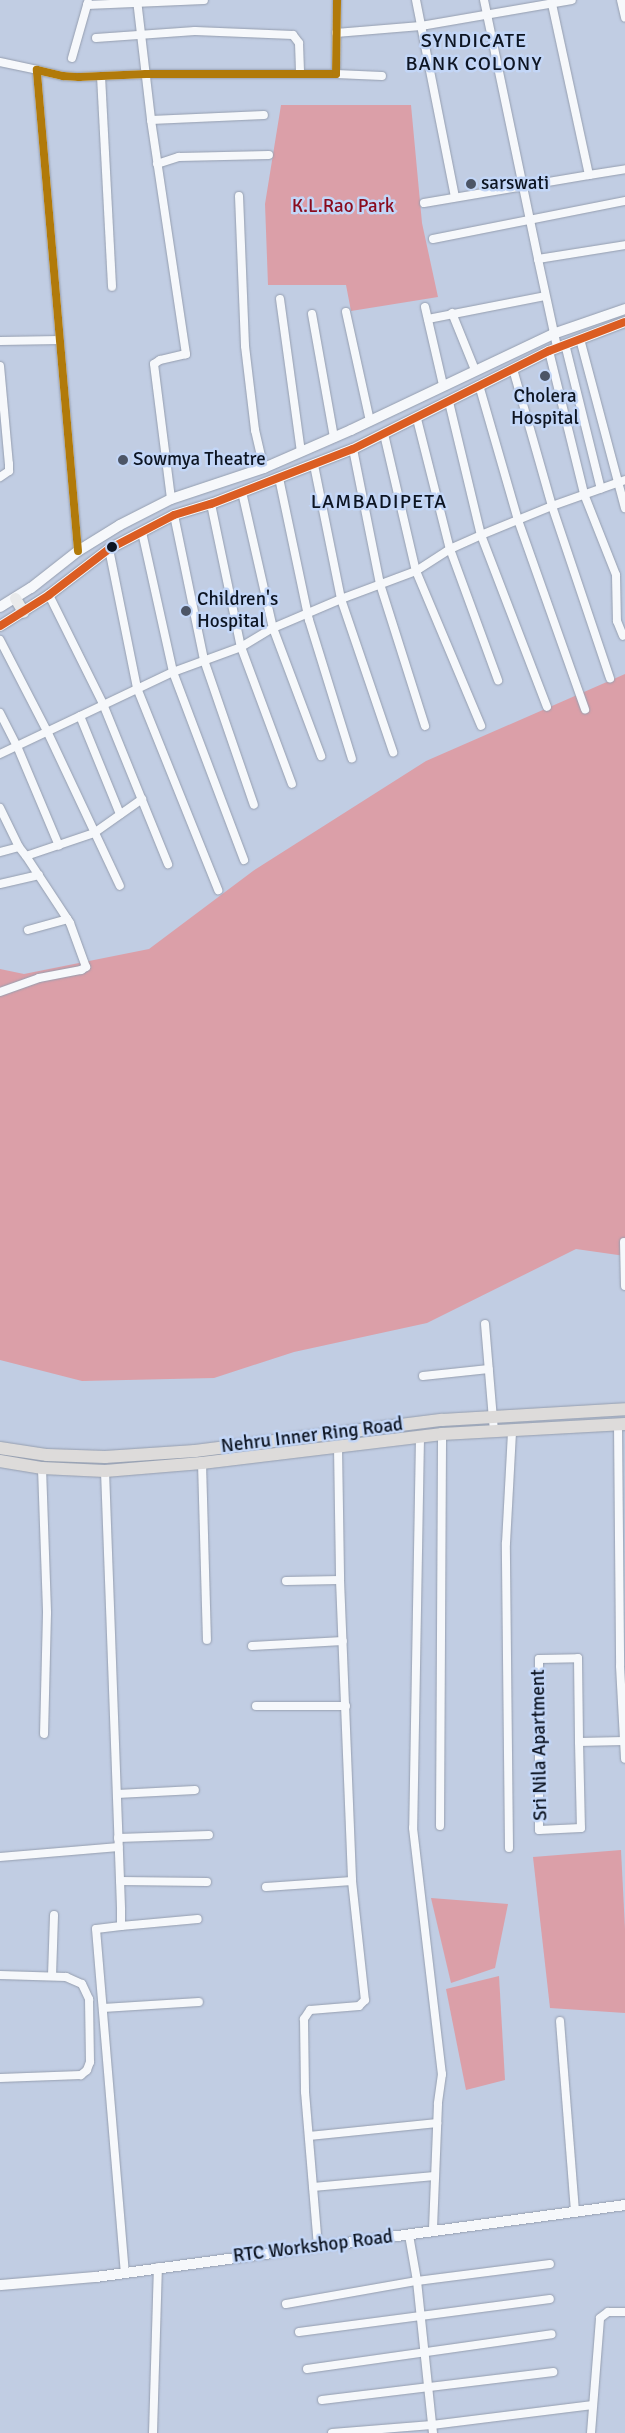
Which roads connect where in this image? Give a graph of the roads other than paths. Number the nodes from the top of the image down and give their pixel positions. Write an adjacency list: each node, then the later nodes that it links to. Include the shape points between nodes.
1 (204, 0): 7 (street)
2 (337, 0): 13 (street)
3 (416, 0): 12 (street)
4 (484, 0): 10 (street)
5 (572, 0): 9 (street)
6 (621, 0): 11 (street)
7 (138, 1): 8 (street); 14 (street)
8 (87, 2): 16 (street)
9 (555, 2): 10 (street); 29 (street)
10 (487, 15): 12 (street); 30 (street)
11 (625, 18)
12 (421, 26): 13 (street); 32 (street)
13 (336, 33): 21 (street)
14 (141, 36): 15 (street); 19 (street, via 195,31 294,35 299,43); 20 (street)
15 (96, 38)
16 (72, 58)
17 (0, 62): 18 (street)
18 (37, 70): 22 (street, via 63,76); 51 (street)
19 (300, 73): 20 (street); 21 (street)
20 (146, 74): 22 (street); 25 (street)
21 (336, 74): 23 (street)
22 (101, 76): 39 (street)
23 (382, 76)
24 (264, 115): 25 (street)
25 (151, 120): 27 (street)
26 (269, 155): 27 (street, via 179,157)
27 (157, 164): 75 (street, via 186,354 154,364)
28 (625, 169): 29 (street)
29 (589, 175): 30 (street)
30 (523, 188): 32 (street); 35 (street)
31 (239, 196): 68 (street, via 245,346 255,430)
32 (455, 198): 34 (street)
33 (625, 201): 35 (street)
34 (424, 203)
35 (530, 220): 36 (street); 38 (street)
36 (433, 239)
37 (625, 245): 38 (street)
38 (538, 260): 40 (street)
39 (112, 287)
40 (545, 296): 45 (street); 49 (street)
41 (280, 299): 66 (street)
42 (425, 307): 47 (street)
43 (625, 309): 49 (street)
44 (346, 312): 62 (street)
45 (452, 313): 47 (street); 56 (street)
46 (312, 314): 64 (street)
47 (428, 319): 59 (street)
48 (625, 323): 50 (street)
49 (553, 334): 53 (street); 56 (street)
50 (580, 338): 53 (street); 71 (street)
51 (60, 340): 52 (street); 85 (street)
52 (0, 341)
53 (557, 347): 55 (street); 72 (street); 74 (street)
54 (0, 366): 57 (street)
55 (512, 369): 58 (street); 77 (street)
56 (475, 370): 59 (street)
57 (0, 372): 69 (street, via 9,464 8,471)
58 (479, 385): 60 (street); 80 (street)
59 (443, 386): 62 (street)
60 (449, 402): 61 (street); 82 (street)
61 (417, 419): 63 (street); 84 (street)
62 (370, 421): 64 (street)
63 (384, 434): 65 (street); 86 (street)
64 (334, 438): 66 (street)
65 (353, 449): 67 (street); 87 (street)
66 (301, 452): 68 (street)
67 (314, 465): 70 (street); 90 (street)
68 (264, 468): 75 (street)
69 (0, 477)
70 (279, 478): 73 (street); 93 (street)
71 (621, 482): 72 (street); 78 (street)
72 (601, 488): 74 (street)
73 (242, 492): 76 (street); 95 (street)
74 (584, 494): 77 (street); 96 (street, via 616,575 617,621)
75 (171, 499): 85 (street)
76 (211, 504): 79 (street); 98 (street)
77 (552, 506): 80 (street); 101 (street)
78 (625, 508)
79 (174, 515): 81 (street); 99 (street)
80 (518, 520): 82 (street); 106 (street)
81 (142, 532): 83 (street); 100 (street)
82 (481, 535): 84 (street); 105 (street)
83 (109, 549): 88 (street); 103 (street)
84 (450, 550): 86 (street); 102 (street)
85 (78, 551): 89 (street)
86 (416, 571): 87 (street); 110 (street)
87 (380, 584): 90 (street); 109 (street)
88 (49, 595): 92 (street); 104 (street)
89 (15, 598): 91 (street); 92 (main road)
90 (341, 599): 93 (street); 113 (street)
91 (0, 607)
92 (23, 612): 94 (street)
93 (308, 613): 95 (street); 116 (street)
94 (0, 626)
95 (274, 628): 98 (street); 115 (street)
96 (623, 636)
97 (0, 640): 111 (street)
98 (241, 648): 99 (street); 117 (street)
99 (204, 660): 100 (street); 119 (street)
100 (173, 672): 103 (street); 127 (street)
101 (610, 678)
102 (498, 680)
103 (137, 688): 104 (street); 132 (street)
104 (103, 704): 108 (street); 118 (street)
105 (547, 707)
106 (585, 709)
107 (0, 713): 112 (street)
108 (80, 716): 111 (street); 121 (street)
109 (425, 726)
110 (481, 726)
111 (48, 731): 112 (street); 122 (street)
112 (17, 746): 114 (street); 123 (street)
113 (393, 752)
114 (0, 754)
115 (321, 756)
116 (352, 759)
117 (292, 784)
118 (142, 799): 121 (street); 128 (street)
119 (254, 805)
120 (0, 809): 124 (street)
121 (120, 814): 122 (street)
122 (94, 833): 123 (street); 131 (street)
123 (59, 846): 126 (street)
124 (19, 847): 125 (street); 126 (street)
125 (0, 852)
126 (26, 856): 129 (street)
127 (244, 860)
128 (168, 864)
129 (39, 875): 130 (street); 133 (street)
130 (0, 884)
131 (120, 886)
132 (218, 890)
133 (68, 919): 134 (street); 135 (street, via 86,962 84,969 39,978)
134 (28, 930)
135 (0, 992)
136 (624, 1242): 137 (street)
137 (625, 1286)
138 (485, 1324): 139 (street)
139 (489, 1369): 140 (street); 142 (street)
140 (423, 1376)
141 (625, 1409): 142 (main road, Nehru Inner Ring Road)
142 (493, 1416): 145 (street); 149 (main road, Nehru Inner Ring Road, via 354,1429 194,1451 105,1457 47,1455)
143 (621, 1424): 144 (main road, Nehru Inner Ring Road); 162 (street, via 620,1666)
144 (512, 1430): 145 (main road, Nehru Inner Ring Road); 170 (street, via 506,1543)
145 (494, 1432): 146 (main road, Nehru Inner Ring Road)
146 (442, 1434): 147 (main road, Nehru Inner Ring Road); 167 (street)
147 (420, 1437): 148 (main road, Nehru Inner Ring Road); 185 (street, via 413,1828 442,2074)
148 (338, 1446): 151 (main road, Nehru Inner Ring Road); 154 (street)
149 (0, 1448)
150 (0, 1461): 152 (main road, Nehru Inner Ring Road)
151 (202, 1463): 153 (main road, Nehru Inner Ring Road); 156 (street)
152 (42, 1468): 153 (main road, Nehru Inner Ring Road); 161 (street, via 47,1614)
153 (105, 1471): 166 (street)
154 (340, 1580): 155 (street); 157 (street)
155 (286, 1581)
156 (206, 1640)
157 (343, 1641): 158 (street); 160 (street)
158 (252, 1646)
159 (256, 1706): 160 (street)
160 (346, 1706): 173 (street)
161 (44, 1734)
162 (624, 1741): 163 (street, Sri Nila Apartment); 164 (street)
163 (579, 1742): 163 (street, Sri Nila Apartment, via 578,1658 539,1659 539,1830 581,1828)
164 (625, 1759)
165 (195, 1790): 166 (street)
166 (117, 1794): 169 (street)
167 (440, 1826)
168 (209, 1834): 169 (street)
169 (119, 1842): 171 (street); 172 (street)
170 (509, 1848)
171 (0, 1857)
172 (120, 1881): 174 (street); 178 (street)
173 (352, 1881): 175 (street); 186 (street, via 365,2000 359,2006 310,2010 305,2014 305,2092)
174 (207, 1882)
175 (266, 1887)
176 (54, 1915): 180 (street)
177 (198, 1919): 178 (street)
178 (121, 1926): 182 (street, via 96,1929)
179 (0, 1975): 180 (street)
180 (52, 1976): 184 (street, via 77,1980 87,1992 90,2062 87,2070 81,2075)
181 (199, 2002): 182 (street)
182 (103, 2008): 196 (street)
183 (560, 2021): 190 (street)
184 (0, 2078)
185 (437, 2123): 186 (street); 187 (street)
186 (309, 2136): 188 (street)
187 (435, 2176): 188 (street); 191 (street)
188 (313, 2187): 193 (street)
189 (625, 2205): 190 (street, RTC Workshop Road)
190 (575, 2210): 191 (street, RTC Workshop Road)
191 (433, 2231): 192 (street, RTC Workshop Road)
192 (409, 2235): 193 (street, RTC Workshop Road); 197 (street)
193 (318, 2246): 195 (street, RTC Workshop Road)
194 (550, 2264): 197 (street)
195 (158, 2267): 196 (street, RTC Workshop Road); 212 (street)
196 (125, 2272): 198 (street, RTC Workshop Road)
197 (417, 2282): 200 (street); 202 (street)
198 (0, 2285)
199 (550, 2299): 202 (street)
200 (286, 2304)
201 (625, 2312): 210 (street, via 608,2312 600,2318)
202 (421, 2317): 203 (street); 205 (street)
203 (299, 2332)
204 (552, 2334): 205 (street)
205 (424, 2354): 206 (street); 208 (street)
206 (307, 2369)
207 (553, 2372): 208 (street)
208 (428, 2388): 209 (street); 211 (street)
209 (322, 2400)
210 (593, 2405): 211 (street); 214 (street)
211 (432, 2429): 213 (street)
212 (153, 2433)
213 (332, 2433)
214 (591, 2433)

